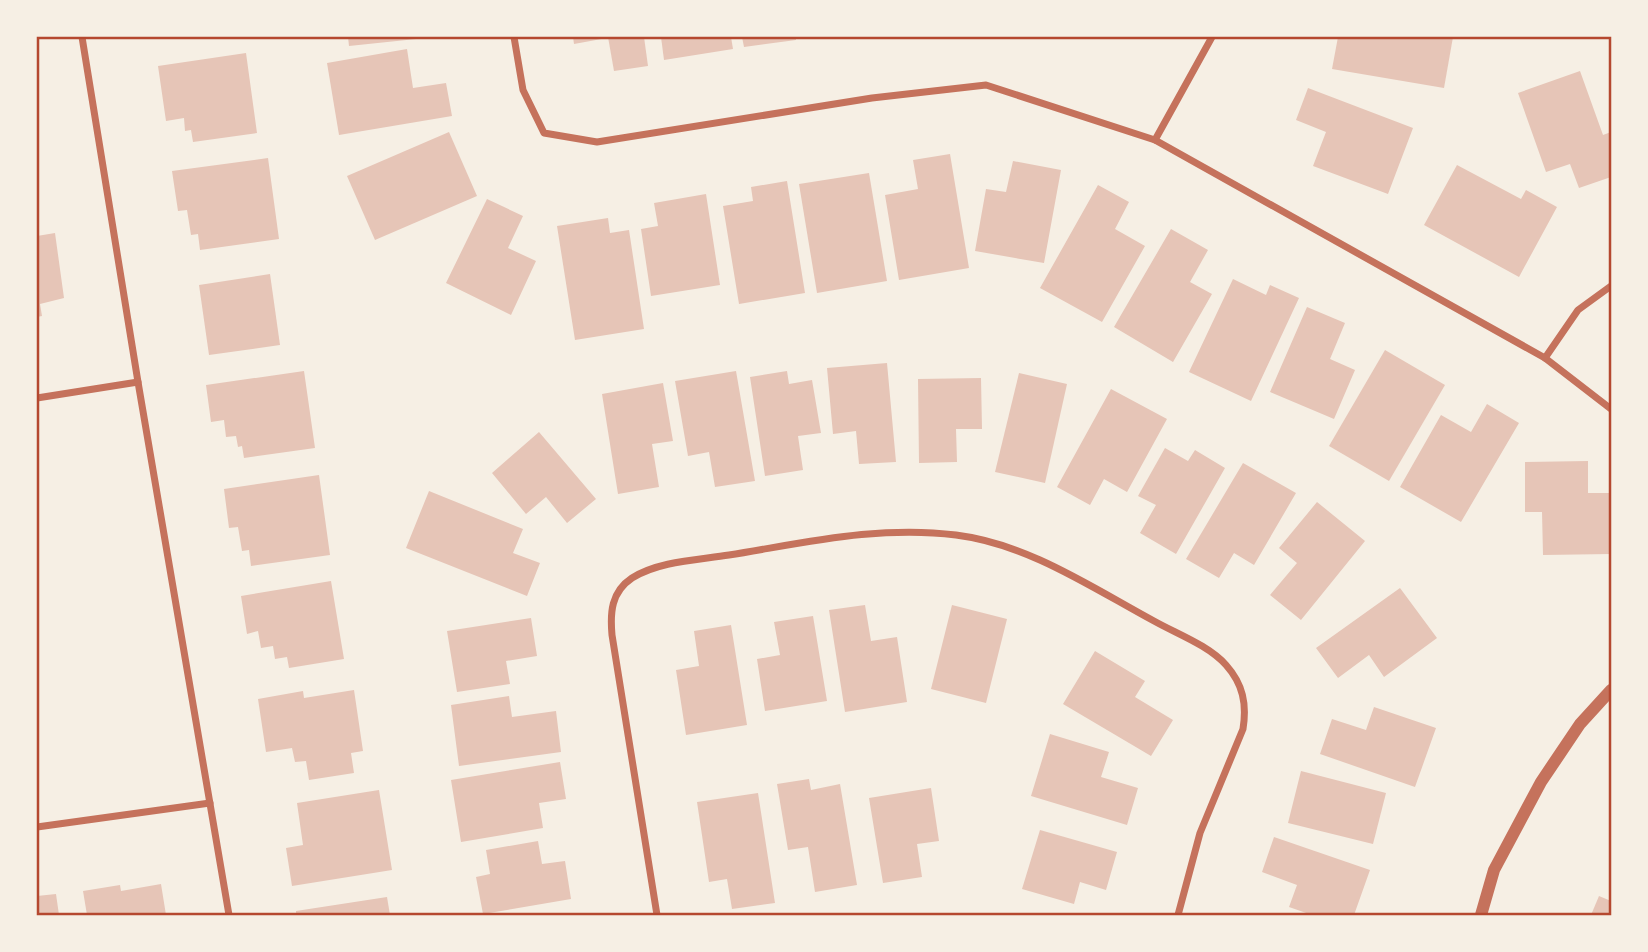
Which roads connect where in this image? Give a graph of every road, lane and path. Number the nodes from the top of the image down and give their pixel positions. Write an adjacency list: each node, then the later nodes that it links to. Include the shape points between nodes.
1 (82, 37): 7 (street)
2 (514, 37): 4 (street, via 523,90 544,133 597,142 872,98 986,85)
3 (1212, 37): 4 (street)
4 (1155, 140): 6 (street)
5 (1611, 286): 6 (street, via 1578,310)
6 (1545, 358): 9 (street)
7 (138, 382): 8 (street); 11 (street)
8 (37, 398)
9 (1611, 409)
10 (1611, 690): 16 (street, via 1580,724 1541,782 1494,870)
11 (210, 803): 12 (street); 13 (street)
12 (37, 827)
13 (229, 915)
14 (657, 915): 15 (street, via 612,635 612,603 620,588 632,578 664,566 852,535 923,532 990,541 1031,556 1200,646 1237,680 1246,712 1243,729 1200,833)
15 (1178, 915)
16 (1481, 915)

